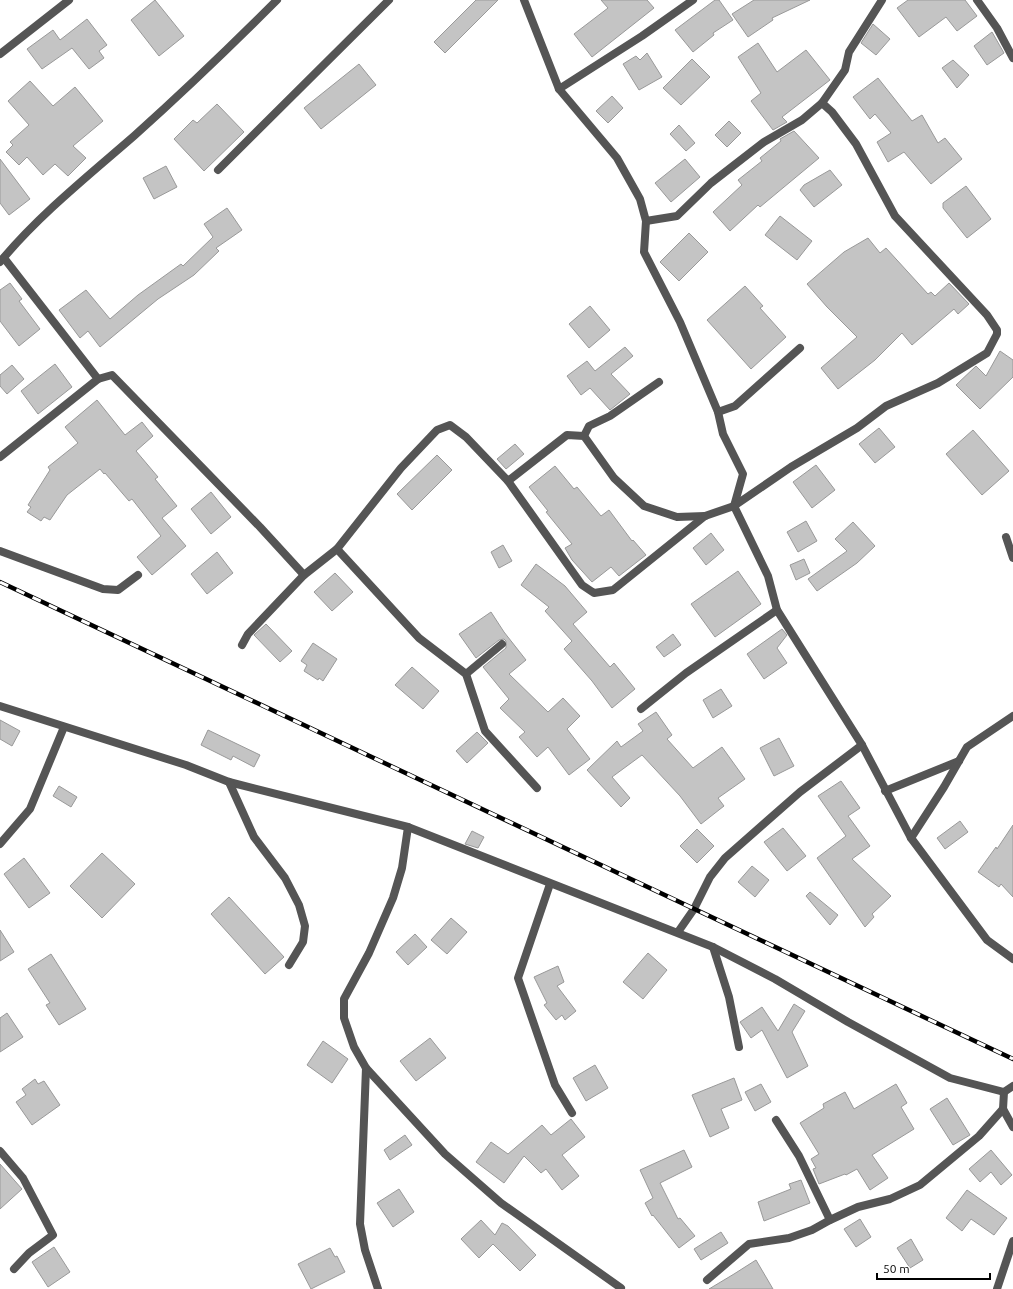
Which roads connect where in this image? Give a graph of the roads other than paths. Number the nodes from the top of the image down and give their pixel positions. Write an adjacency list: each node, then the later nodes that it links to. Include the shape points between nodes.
1 (69, 0): 8 (street)
2 (277, 0): 14 (street, via 150,122 45,214)
3 (389, 0): 12 (street)
4 (524, 0): 10 (street)
5 (693, 0): 10 (street, via 642,36)
6 (882, 0): 11 (street, via 849,52 845,70)
7 (977, 0): 9 (street, via 997,28)
8 (0, 54)
9 (1013, 58)
10 (559, 88): 13 (street, via 617,158 640,199)
11 (822, 103): 13 (street, via 802,120 764,142 711,183 677,216); 22 (street, via 856,144 895,216 987,315 997,334 987,353 938,383 886,406 857,428 790,467)
12 (218, 170)
13 (646, 221): 18 (street, via 644,252 680,322)
14 (2, 260): 16 (street)
15 (800, 348): 18 (street, via 735,406)
16 (98, 378): 20 (street); 29 (street, via 112,375 260,527)
17 (659, 382): 19 (street, via 610,416 589,426)
18 (718, 412): 22 (street, via 723,434 743,474)
19 (584, 436): 21 (street, via 567,435); 23 (street, via 614,478 644,506 677,517)
20 (0, 457)
21 (508, 480): 23 (street, via 582,585 594,593 613,590); 25 (street, via 466,437 450,425 437,430 401,468)
22 (734, 506): 23 (street); 30 (street, via 768,576)
23 (705, 516)
24 (1006, 537): 27 (street)
25 (336, 549): 29 (street); 33 (street, via 419,638)
26 (0, 550): 28 (street, via 103,589 118,590)
27 (1013, 558)
28 (138, 575)
29 (304, 576): 32 (street, via 248,634)
30 (777, 610): 35 (street, via 686,673); 38 (street)
31 (502, 644): 33 (street)
32 (242, 645)
33 (466, 674): 41 (street, via 485,731)
34 (0, 706): 37 (street)
35 (641, 709)
36 (1013, 716): 39 (street, via 967,747)
37 (64, 727): 40 (street, via 186,765); 45 (street, via 30,809)
38 (862, 745): 42 (street); 47 (street, via 800,792 725,858 710,877 694,909)
39 (959, 761): 42 (street); 44 (street)
40 (229, 782): 43 (street); 50 (street, via 254,837 285,878 299,905 306,926 303,942)
41 (537, 788)
42 (885, 791): 44 (street)
43 (408, 827): 46 (street); 52 (street, via 402,868 393,898 369,953 344,999 344,1018 354,1047)
44 (911, 838): 49 (street, via 986,940)
45 (0, 844)
46 (550, 884): 47 (street); 56 (street, via 518,978 555,1085)
47 (678, 932): 48 (street)
48 (713, 947): 51 (street, via 729,997); 54 (street, via 950,1078)
49 (1013, 959)
50 (289, 965)
51 (739, 1047)
52 (366, 1068): 64 (street, via 445,1154 501,1203); 65 (street, via 360,1224 365,1250)
53 (1013, 1086): 54 (street)
54 (1004, 1092): 55 (street)
55 (1003, 1109): 58 (street); 60 (street, via 979,1136 920,1185)
56 (572, 1113)
57 (776, 1120): 60 (street, via 799,1156)
58 (1013, 1128)
59 (0, 1151): 62 (street, via 23,1178 53,1235 29,1253)
60 (830, 1220): 63 (street, via 789,1238 750,1244)
61 (1013, 1241): 66 (street)
62 (14, 1269)
63 (707, 1280)
64 (622, 1288)
65 (378, 1289)
66 (997, 1289)

